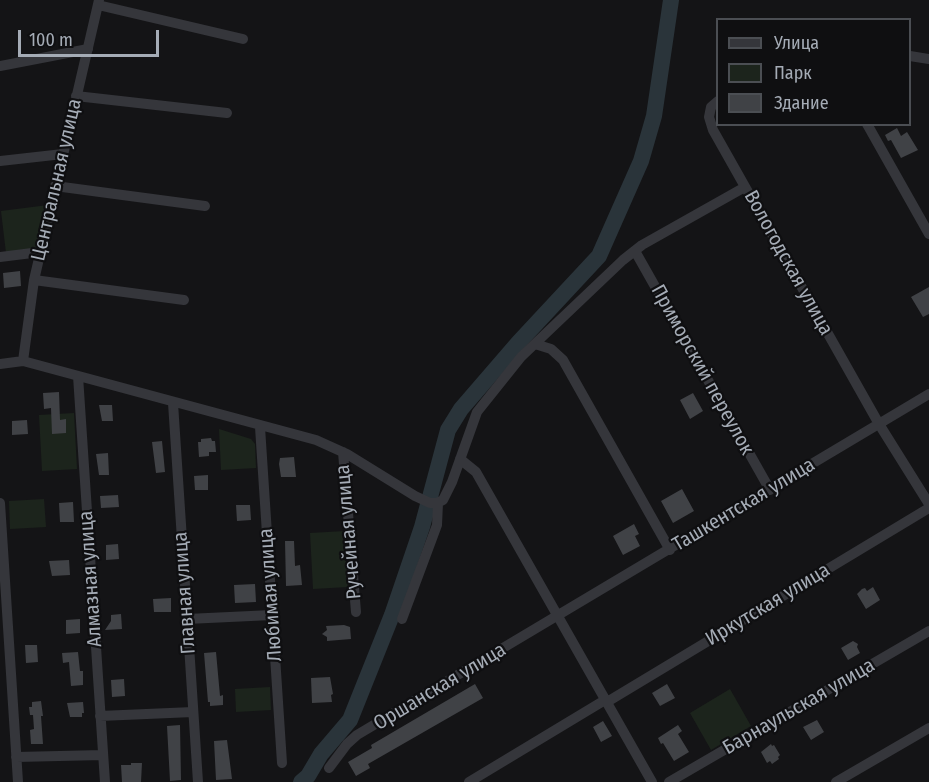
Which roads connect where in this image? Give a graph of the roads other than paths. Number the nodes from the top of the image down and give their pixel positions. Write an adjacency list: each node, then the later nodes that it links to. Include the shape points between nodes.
1 (99, 3): 2 (street); 3 (street, Центральная улица)
2 (243, 39)
3 (88, 49): 6 (street); 7 (street, Центральная улица)
4 (911, 56): 5 (street)
5 (929, 58)
6 (0, 66)
7 (76, 96): 9 (street); 11 (street, Центральная улица)
8 (716, 102): 14 (street, Вологодская улица, via 711,107 711,123)
9 (227, 113)
10 (868, 126): 16 (street)
11 (63, 154): 12 (street); 13 (street, Центральная улица)
12 (0, 161)
13 (55, 186): 15 (street); 18 (street, Центральная улица)
14 (745, 188): 17 (street); 28 (street, Вологодская улица)
15 (205, 206)
16 (929, 234)
17 (635, 251): 22 (street); 32 (street, Приморский переулок)
18 (40, 252): 19 (street); 20 (street, Центральная улица)
19 (0, 257)
20 (34, 280): 21 (street); 23 (street, Центральная улица)
21 (184, 300)
22 (535, 344): 31 (street, via 482,404); 36 (street, via 551,349 563,360)
23 (23, 361): 24 (street); 25 (street)
24 (0, 364)
25 (78, 376): 27 (street); 45 (street, Алмазная улица)
26 (929, 394): 28 (street, Ташкентская улица)
27 (173, 403): 29 (street); 40 (street, Главная улица)
28 (879, 424): 32 (street, Ташкентская улица); 35 (street, Вологодская улица)
29 (260, 427): 30 (street); 38 (street, Любимая улица)
30 (343, 452): 33 (street); 37 (street, Ручейная улица)
31 (460, 459): 33 (street, via 447,494); 39 (street, via 476,471)
32 (770, 490): 36 (street, Ташкентская улица)
33 (431, 502): 41 (street, via 437,525)
34 (0, 503): 48 (street)
35 (929, 506): 43 (street, Иркутская улица)
36 (670, 550): 39 (street, Ташкентская улица)
37 (356, 612)
38 (272, 615): 40 (street); 49 (street, Любимая улица)
39 (560, 616): 43 (street); 50 (street, Оршанская улица, via 357,735)
40 (187, 619): 44 (street, Главная улица)
41 (402, 619)
42 (929, 632): 56 (street, Барнаульская улица)
43 (606, 701): 54 (street, Иркутская улица); 55 (street)
44 (193, 711): 45 (street); 53 (street, Главная улица)
45 (100, 716): 47 (street, Алмазная улица)
46 (929, 728): 57 (street)
47 (103, 755): 48 (street); 52 (street, Алмазная улица)
48 (16, 757): 51 (street)
49 (282, 763)
50 (329, 768)
51 (18, 782)
52 (105, 782)
53 (198, 782)
54 (469, 782)
55 (652, 782)
56 (669, 782)
57 (836, 782)

